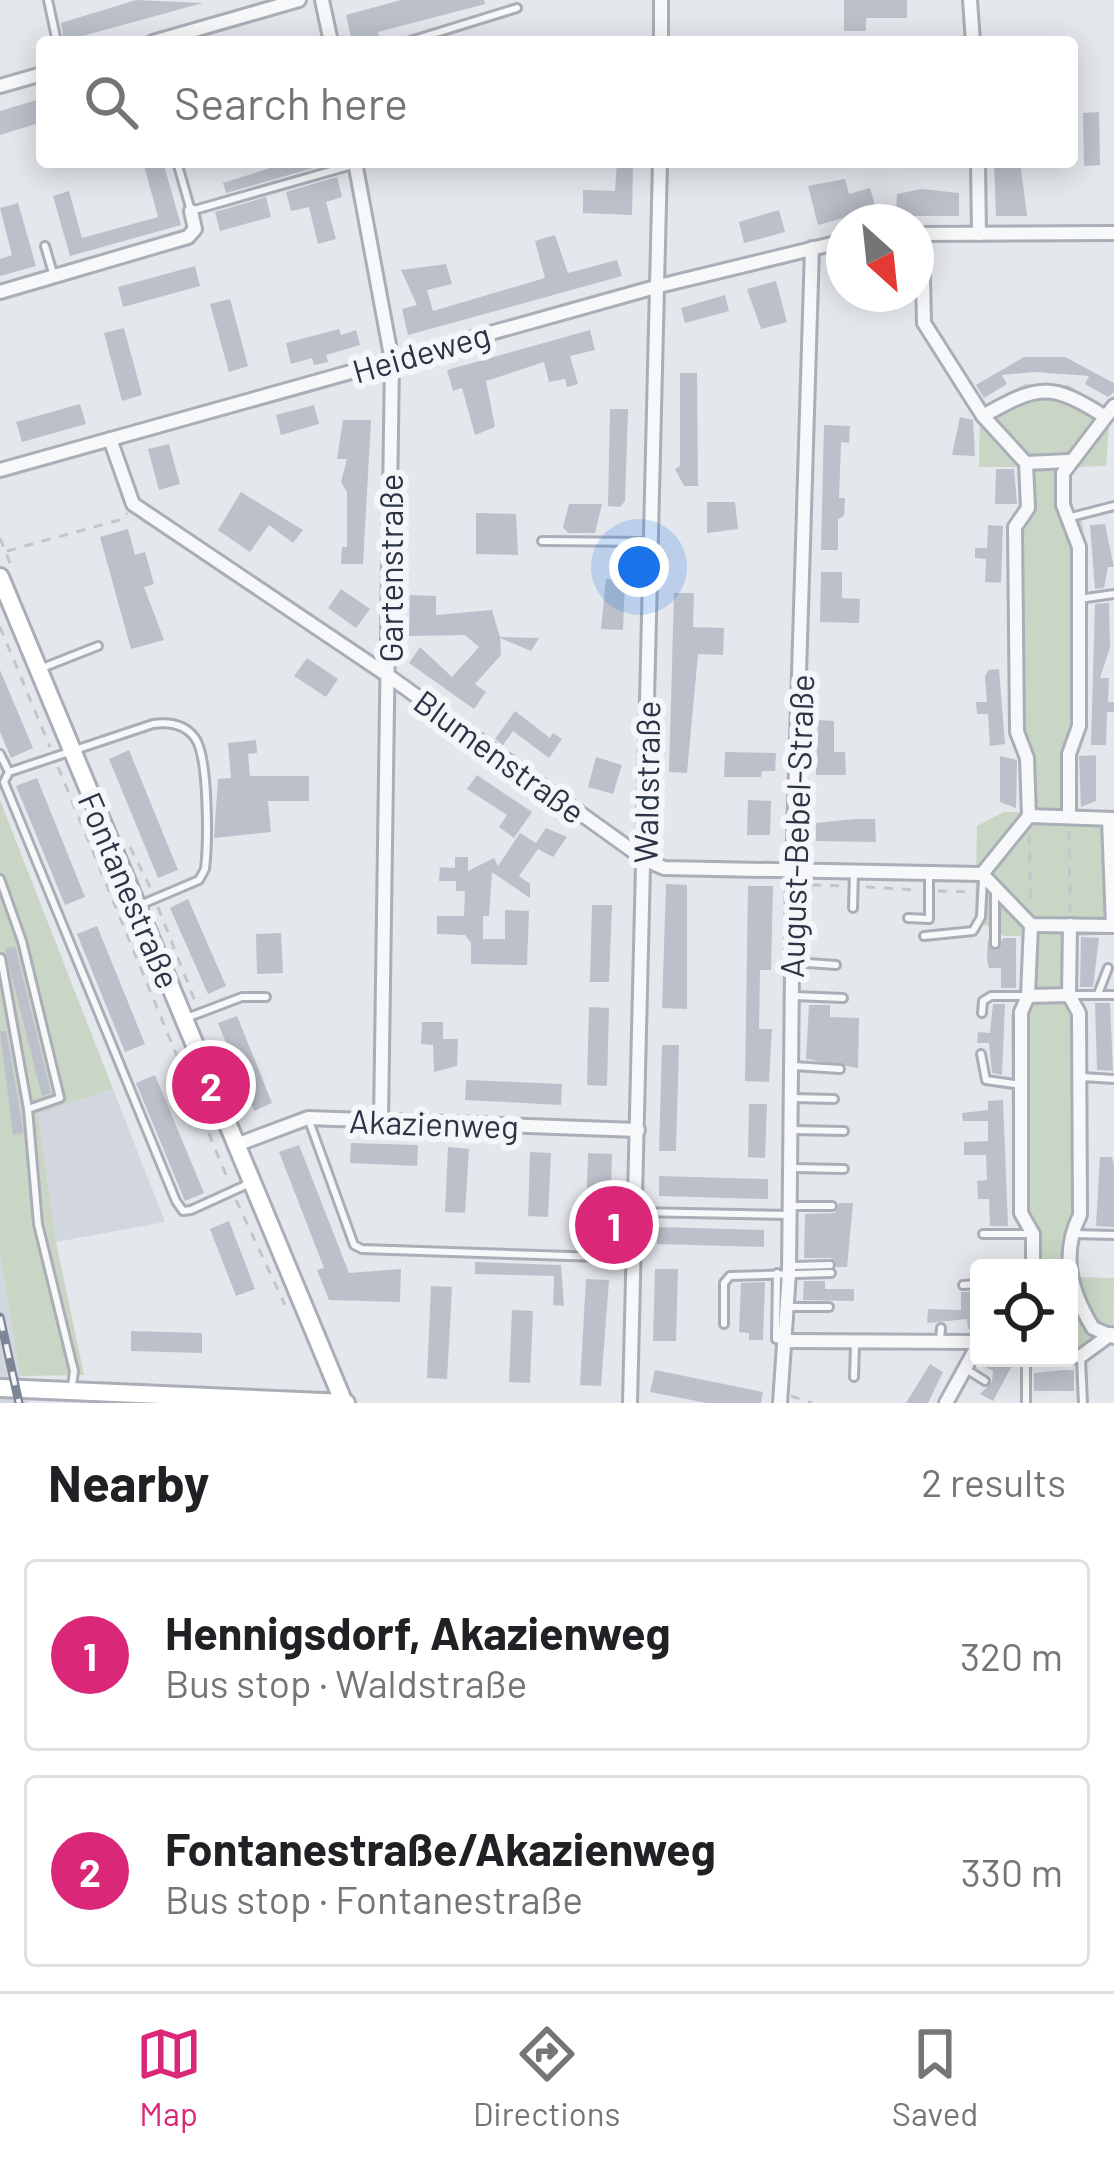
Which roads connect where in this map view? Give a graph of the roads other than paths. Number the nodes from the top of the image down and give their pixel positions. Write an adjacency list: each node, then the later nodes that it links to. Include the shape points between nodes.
1 (48, 0): 7 (lane)
2 (296, 0): 8 (street)
3 (322, 0): 9 (street)
4 (661, 0): 11 (street)
5 (970, 0): 12 (street)
6 (517, 8): 10 (lane)
7 (56, 36)
8 (173, 36)
9 (330, 36)
10 (426, 36)
11 (661, 36)
12 (973, 36)
13 (36, 76): 14 (street)
14 (0, 86)
15 (180, 168): 20 (lane)
16 (338, 168): 20 (lane)
17 (356, 168): 31 (street, Gartenstraße)
18 (660, 168): 28 (street, Waldstraße)
19 (978, 168): 23 (street)
20 (191, 211): 27 (street, via 195,229 188,237)
21 (1114, 233): 23 (street)
22 (934, 234): 23 (street)
23 (980, 234)
24 (826, 245): 26 (street, Heideweg)
25 (45, 246): 27 (lane)
26 (812, 248): 28 (street, Heideweg); 57 (street, August-Bebel-Straße)
27 (54, 277): 29 (street)
28 (659, 286): 31 (street, Heideweg); 41 (street, Waldstraße)
29 (0, 292)
30 (923, 312): 33 (street)
31 (392, 361): 34 (street, Heideweg); 47 (street, Gartenstraße)
32 (1109, 411): 33 (street, via 1065,391 1028,391); 35 (street)
33 (983, 416): 36 (street)
34 (110, 440): 37 (street, Heideweg); 47 (street, Blumenstraße, via 133,504)
35 (1069, 461): 36 (street); 39 (street, via 1064,505)
36 (1026, 463): 51 (street, via 1028,508 1015,527 1017,732 1027,758)
37 (0, 470)
38 (1114, 506): 39 (lane)
39 (1071, 518): 44 (street)
40 (542, 541): 41 (lane)
41 (652, 542): 54 (street, Waldstraße)
42 (0, 577): 46 (street, Fontanestraße)
43 (1114, 595): 44 (lane)
44 (1079, 599): 52 (street)
45 (98, 646): 46 (lane)
46 (38, 670): 48 (street, Fontanestraße)
47 (390, 677): 54 (street, Blumenstraße); 94 (street, Gartenstraße)
48 (72, 750): 50 (lane); 61 (street, Fontanestraße); 61 (lane, via 165,722 199,742 205,869 199,880)
49 (0, 754): 50 (lane)
50 (9, 772): 101 (lane, via 12,803 176,1201 191,1210 233,1192)
51 (1029, 815): 52 (street); 56 (street)
52 (1069, 815): 53 (street)
53 (1112, 820): 66 (street)
54 (644, 860): 57 (street, Blumenstraße); 95 (street, Waldstraße)
55 (929, 873): 56 (street, Blumenstraße); 59 (street, Blumenstraße); 63 (lane, via 928,919)
56 (982, 874): 60 (street)
57 (793, 877): 59 (street, Blumenstraße); 70 (street, August-Bebel-Straße)
58 (0, 879): 92 (lane, via 60,1098)
59 (853, 879): 62 (lane)
60 (989, 890): 64 (street); 67 (lane, via 973,931); 68 (lane)
61 (136, 906): 81 (street, Fontanestraße)
62 (853, 908)
63 (908, 918)
64 (1031, 925): 65 (street); 77 (street)
65 (1070, 925): 66 (street); 74 (street)
66 (1114, 926)
67 (924, 936)
68 (995, 944)
69 (1, 958): 92 (lane)
70 (793, 962): 71 (lane); 76 (street, August-Bebel-Straße)
71 (836, 964)
72 (1108, 968): 73 (lane)
73 (1097, 994): 74 (lane); 75 (lane)
74 (1069, 995): 77 (street); 87 (street, via 1078,1013)
75 (1114, 995)
76 (791, 996): 79 (lane); 82 (street, August-Bebel-Straße)
77 (1028, 996): 80 (lane, via 991,996); 89 (street)
78 (266, 997): 81 (lane, via 242,997)
79 (843, 998)
80 (982, 1013)
81 (184, 1020): 98 (street, Fontanestraße)
82 (790, 1033): 83 (lane); 85 (street, August-Bebel-Straße)
83 (808, 1034)
84 (981, 1054): 89 (lane, via 986,1080)
85 (790, 1066): 86 (lane); 90 (street, August-Bebel-Straße)
86 (840, 1069)
87 (1079, 1077): 88 (lane); 107 (street, via 1080,1215)
88 (1114, 1079)
89 (1021, 1084): 106 (street, via 1021,1214)
90 (790, 1098): 91 (lane); 96 (street, August-Bebel-Straße)
91 (834, 1099)
92 (28, 1109): 132 (lane, via 38,1224)
93 (308, 1118): 94 (street, Akazienweg); 98 (street, Akazienweg); 109 (lane, via 362,1250)
94 (381, 1121): 95 (street, Akazienweg)
95 (638, 1130): 103 (street, Waldstraße)
96 (789, 1130): 97 (lane); 99 (street, August-Bebel-Straße)
97 (844, 1131)
98 (236, 1145): 101 (street, Fontanestraße)
99 (790, 1168): 100 (lane); 104 (street, August-Bebel-Straße)
100 (844, 1169)
101 (243, 1178): 135 (street, Fontanestraße)
102 (832, 1206): 104 (lane)
103 (635, 1211): 104 (lane); 109 (street, Waldstraße)
104 (789, 1211): 113 (street, August-Bebel-Straße)
105 (983, 1234): 106 (lane)
106 (1033, 1234): 110 (street)
107 (1070, 1234): 108 (lane); 111 (street)
108 (1114, 1235)
109 (634, 1259): 136 (street, Waldstraße)
110 (1033, 1259)
111 (1069, 1259)
112 (830, 1269): 113 (lane)
113 (785, 1270): 117 (street, August-Bebel-Straße); 119 (lane, via 730,1276); 122 (lane, via 776,1339)
114 (964, 1285): 115 (lane)
115 (970, 1285)
116 (1078, 1298): 120 (street, via 1093,1328)
117 (787, 1307): 118 (lane); 122 (street, August-Bebel-Straße)
118 (829, 1307)
119 (724, 1324)
120 (1112, 1335): 124 (street)
121 (970, 1340): 123 (street, via 940,1334)
122 (786, 1341): 123 (street); 133 (street, August-Bebel-Straße)
123 (855, 1341): 129 (lane)
124 (1078, 1354)
125 (970, 1361): 128 (street)
126 (1026, 1367): 138 (lane)
127 (1077, 1367): 139 (lane)
128 (966, 1369): 130 (lane); 137 (street)
129 (854, 1377)
130 (986, 1381)
131 (0, 1388): 132 (street)
132 (72, 1390): 134 (street)
133 (781, 1398)
134 (172, 1399): 135 (street)
135 (345, 1403)
136 (630, 1403)
137 (946, 1403)
138 (1026, 1403)
139 (1083, 1403)

